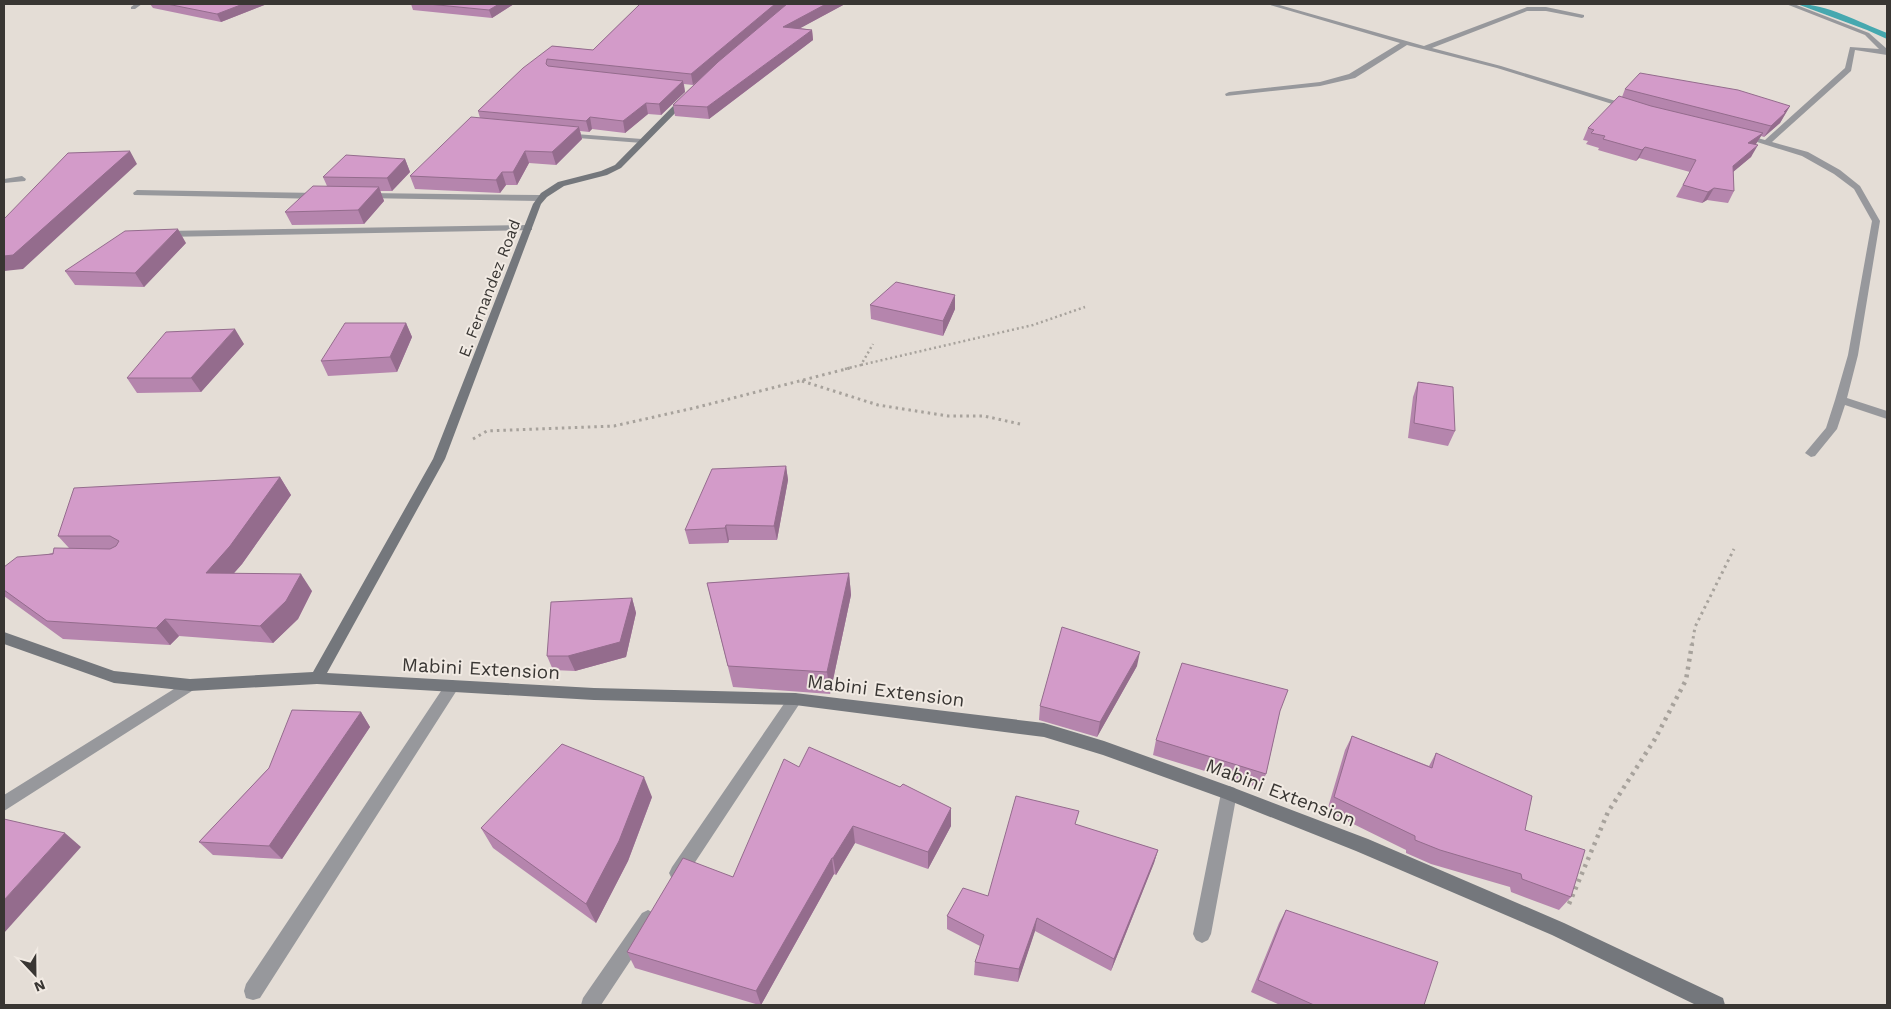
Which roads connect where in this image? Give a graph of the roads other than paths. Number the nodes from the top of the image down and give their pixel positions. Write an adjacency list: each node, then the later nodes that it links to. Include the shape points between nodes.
1 (1270, 4): 4 (street)
2 (1789, 4): 6 (street, via 1867,34)
3 (1582, 16): 5 (street, via 1546,9 1527,10)
4 (1407, 42): 5 (street); 8 (street, via 1352,76 1320,84)
5 (1427, 47): 9 (street)
6 (1887, 52): 13 (street, via 1852,48 1848,69)
7 (694, 89): 12 (street)
8 (1229, 94)
9 (1640, 110)
10 (1731, 133): 13 (street)
11 (560, 134): 12 (street)
12 (642, 141): 19 (street, via 625,162 615,168 560,183)
13 (1767, 142): 22 (street, via 1805,154 1837,172 1857,188 1876,221 1853,356)
14 (22, 178): 15 (street)
15 (4, 181)
16 (136, 193): 17 (street)
17 (334, 196)
18 (353, 196): 19 (street)
19 (540, 198): 20 (street, E. Fernandez Road)
20 (529, 228): 21 (street); 26 (street, E. Fernandez Road, via 439,459)
21 (152, 235)
22 (1842, 400): 23 (street); 24 (street, via 1831,428)
23 (1887, 415)
24 (1811, 453)
25 (4, 638): 27 (street, Mabini Extension, via 114,677)
26 (317, 678): 27 (street, Mabini Extension); 28 (street, Mabini Extension)
27 (190, 685): 31 (street)
28 (452, 686): 29 (street, Mabini Extension, via 594,694); 35 (street)
29 (795, 699): 30 (street, Mabini Extension, via 1044,730); 32 (street)
30 (1229, 793): 34 (street); 37 (street, Mabini Extension, via 1362,845 1558,929)
31 (4, 804)
32 (668, 889)
33 (657, 906): 36 (street)
34 (1202, 934)
35 (253, 991)
36 (590, 1005)
37 (1716, 1005)

